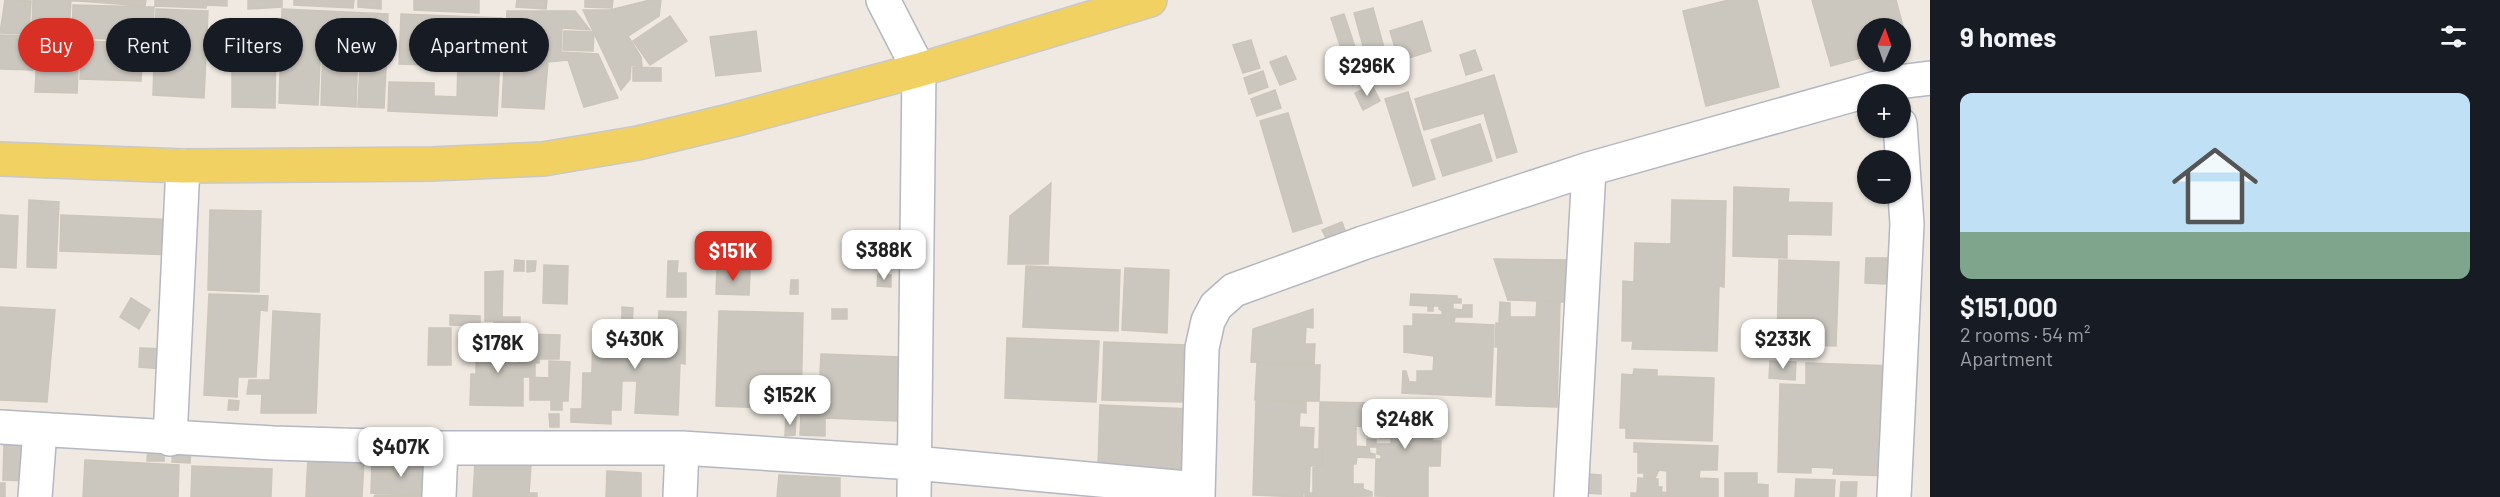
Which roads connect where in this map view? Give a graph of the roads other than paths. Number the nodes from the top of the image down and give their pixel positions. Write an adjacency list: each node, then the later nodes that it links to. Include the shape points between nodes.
1 (883, 0): 4 (street)
2 (1150, 0): 3 (main road)
3 (1112, 6): 4 (main road)
4 (920, 70): 10 (main road, via 638,144 543,159); 18 (street)
5 (1930, 78): 6 (street)
6 (1911, 84)
7 (1857, 99): 11 (street)
8 (1901, 138): 12 (street)
9 (0, 159): 10 (main road)
10 (183, 166): 15 (street)
11 (1589, 169): 19 (street, via 1234,290 1216,306 1202,348); 24 (street)
12 (1916, 356): 25 (street)
13 (0, 427): 14 (street)
14 (40, 430): 15 (street); 20 (street)
15 (170, 439): 16 (street)
16 (441, 448): 17 (street); 21 (street)
17 (682, 448): 18 (street); 22 (street)
18 (914, 463): 19 (street); 23 (street)
19 (1198, 493)
20 (36, 497)
21 (439, 497)
22 (680, 497)
23 (914, 497)
24 (1571, 497)
25 (1894, 497)

